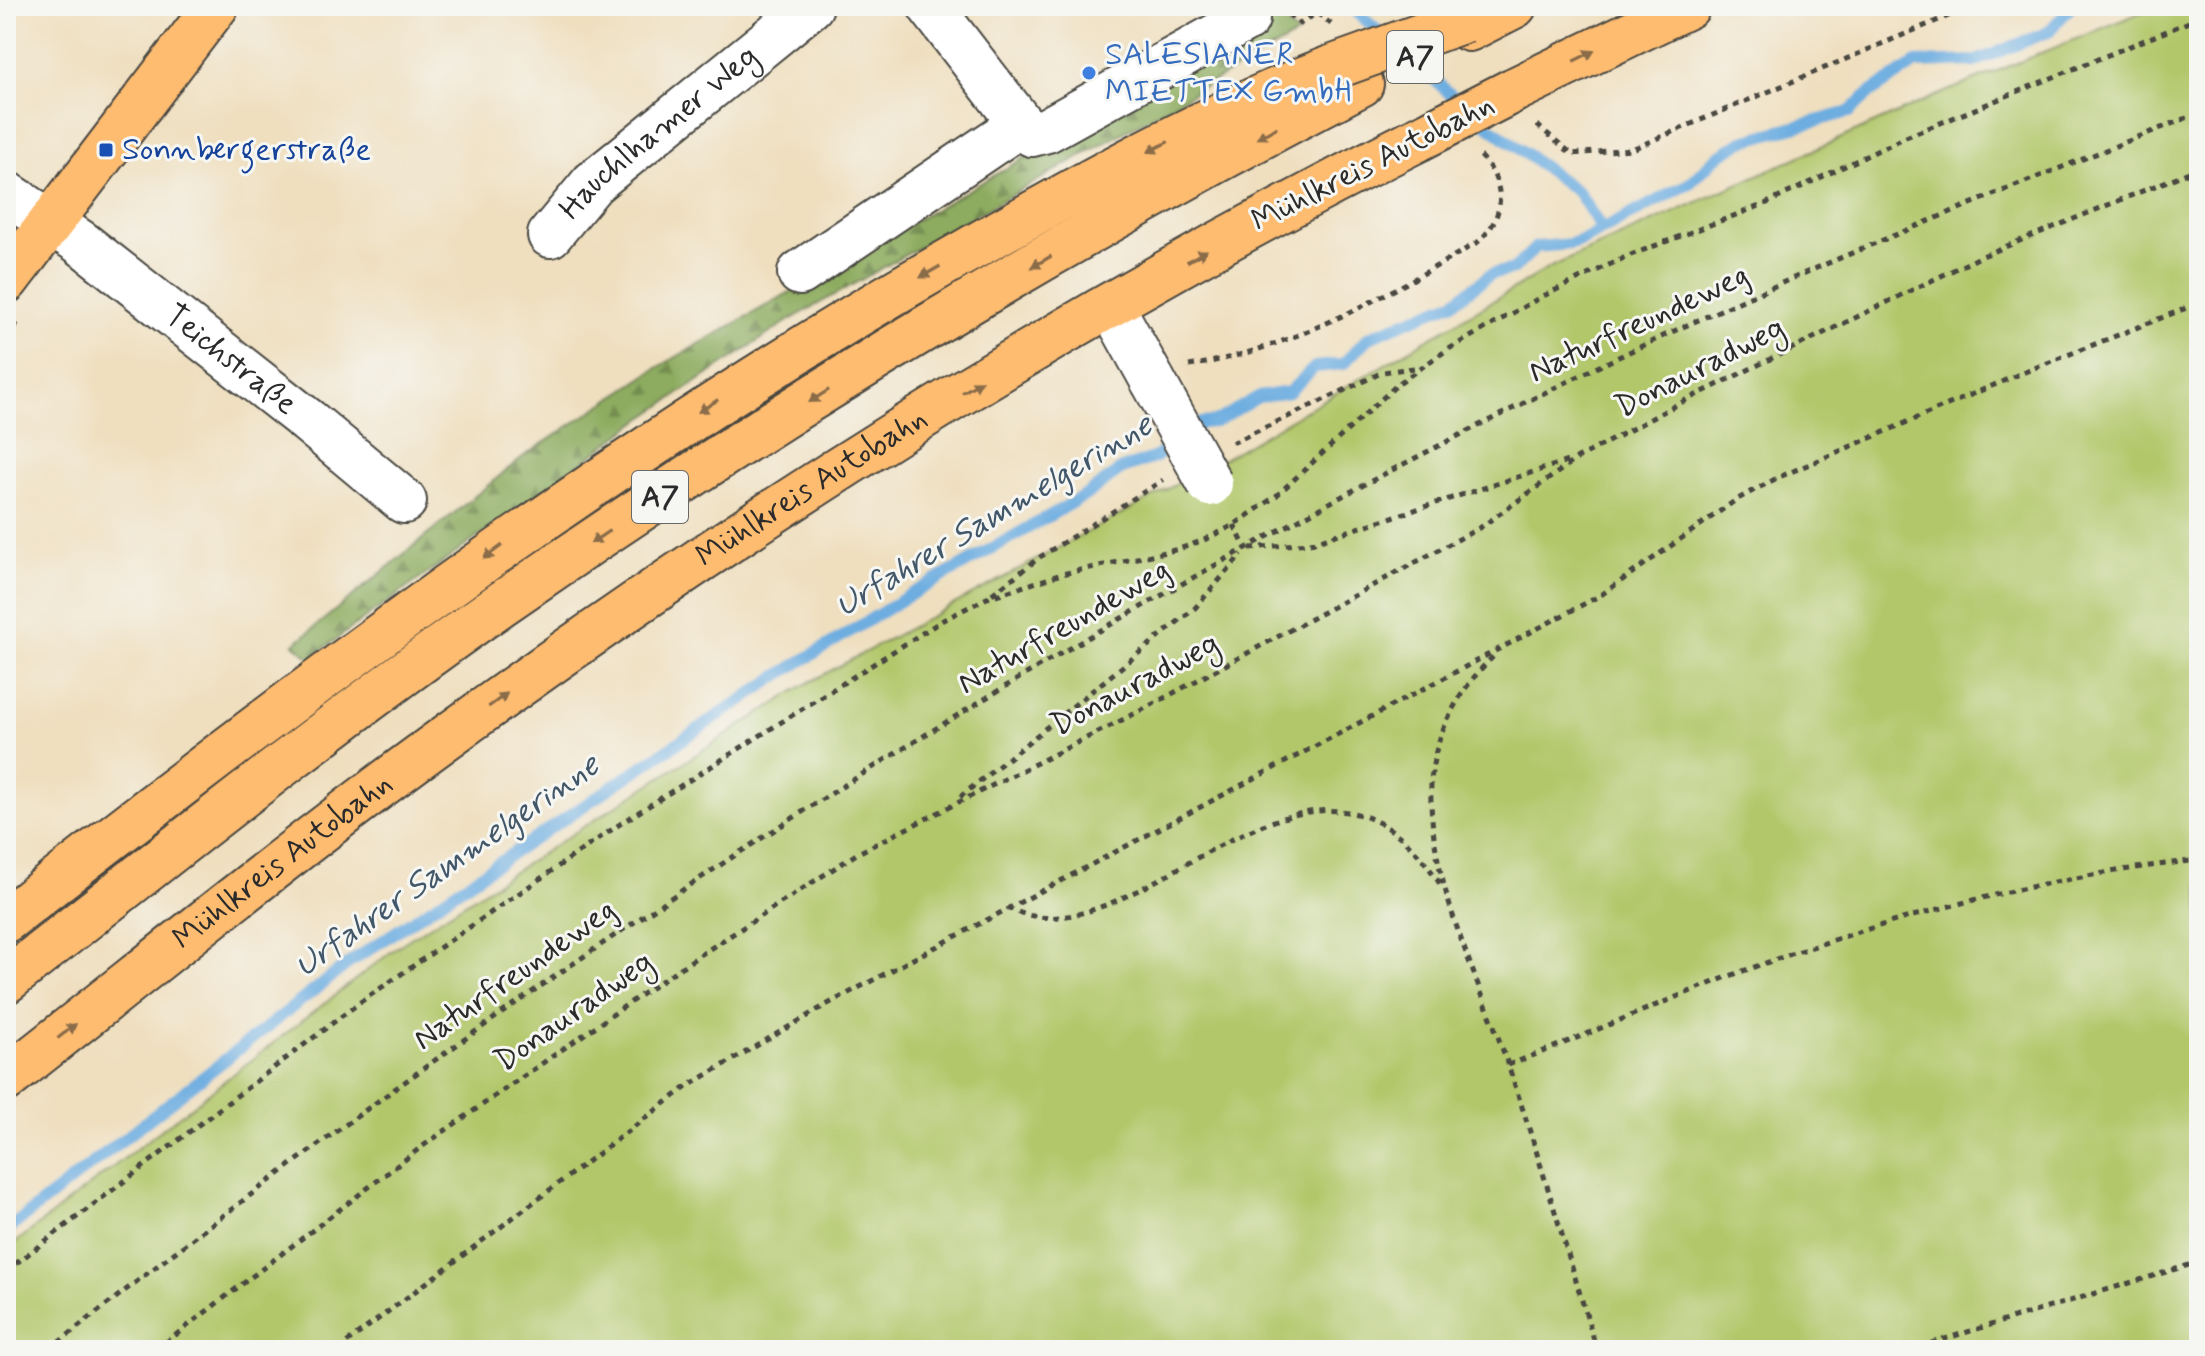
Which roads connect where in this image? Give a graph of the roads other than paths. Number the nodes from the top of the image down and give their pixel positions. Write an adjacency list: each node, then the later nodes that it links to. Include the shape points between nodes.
1 (216, 6): 11 (main road)
2 (811, 6): 12 (street, Hauchlhamer Weg, via 593,183)
3 (930, 6): 9 (street)
4 (1514, 6): 6 (main road, A7)
5 (1688, 6): 15 (main road, Mühlkreis Autobahn / A7, one-way to 5, bridge, via 1292,202)
6 (1479, 18): 8 (main road, A7)
7 (1247, 19): 9 (street, via 1047,130 1032,134)
8 (1346, 76): 18 (main road, one-way to 18, via 1263,94 1077,188 852,316 684,421 354,652); 19 (main road, A7, one-way to 19, via 1279,127 934,323 668,491 380,691)
9 (1021, 124): 13 (street)
10 (6, 193): 11 (street)
11 (51, 224): 14 (main road); 17 (street, Teichstraße)
12 (550, 235)
13 (800, 273)
14 (6, 281)
15 (1111, 305): 16 (street, bridge, via 1153,381); 20 (main road, Mühlkreis Autobahn / A7, one-way to 15, via 270,871 582,640 852,461)
16 (1190, 480)
17 (404, 501)
18 (6, 920)
19 (6, 981)
20 (6, 1079)

